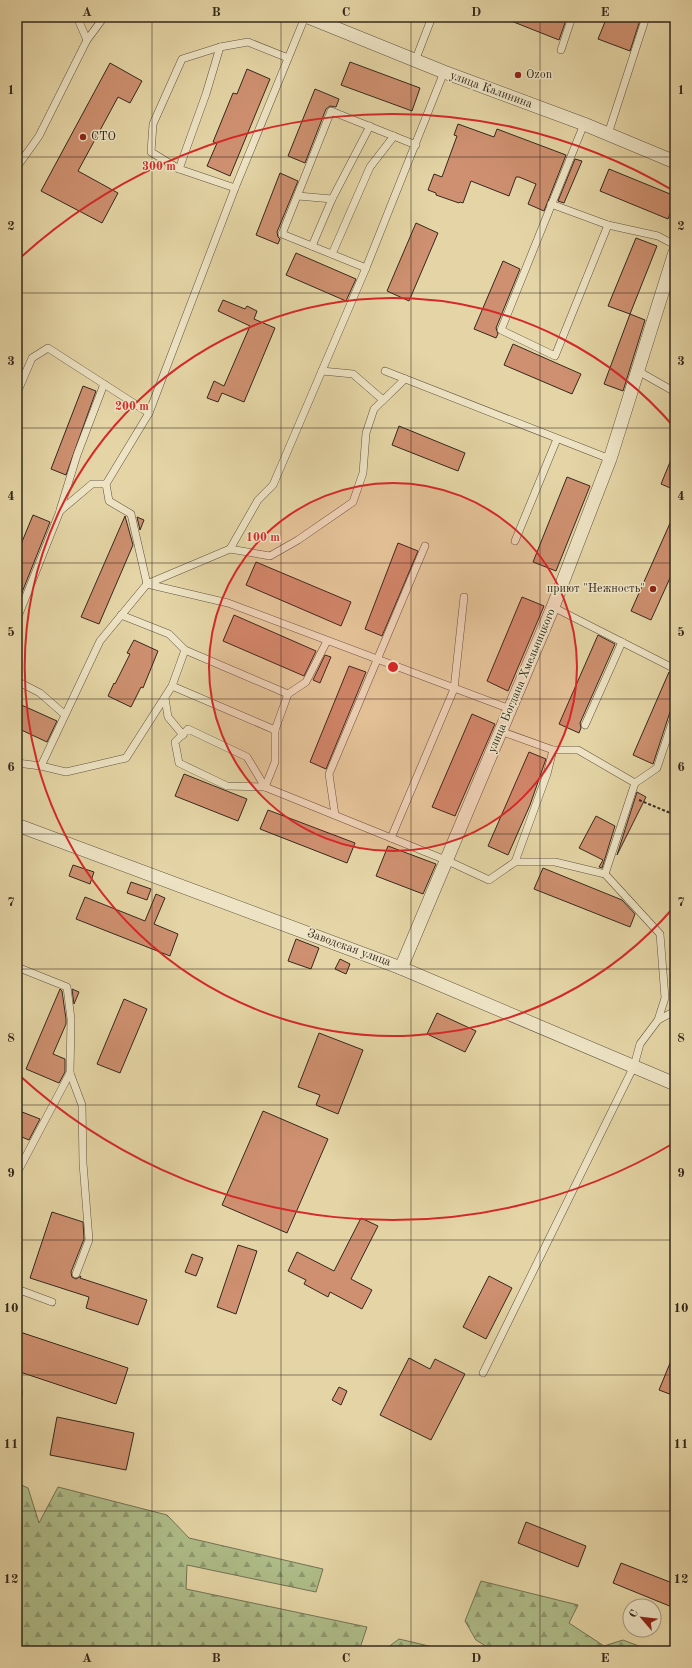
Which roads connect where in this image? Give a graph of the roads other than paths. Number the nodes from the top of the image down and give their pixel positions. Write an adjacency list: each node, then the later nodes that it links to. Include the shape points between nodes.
1 (77, 17): 8 (lane)
2 (104, 17): 8 (lane)
3 (305, 17): 11 (lane)
4 (308, 17): 12 (street, улица Калинина)
5 (432, 17): 12 (lane)
6 (572, 17): 10 (lane)
7 (646, 17): 16 (lane)
8 (87, 40): 20 (lane, via 39,136)
9 (220, 47): 11 (lane, via 248,42); 21 (lane); 21 (lane, via 182,59 153,124 151,152)
10 (561, 50)
11 (288, 58): 22 (lane)
12 (415, 61): 13 (street, улица Калинина)
13 (444, 72): 14 (street, улица Калинина); 18 (lane)
14 (584, 124): 16 (street, улица Калинина); 25 (lane)
15 (370, 126): 17 (lane); 23 (lane, via 331,111); 24 (lane)
16 (608, 134): 19 (street, улица Калинина)
17 (394, 136): 18 (lane); 30 (lane, via 370,167)
18 (416, 145): 31 (lane)
19 (675, 162)
20 (17, 167)
21 (179, 169): 22 (lane)
22 (235, 188): 40 (lane)
23 (298, 196): 24 (lane); 28 (lane, via 282,234)
24 (332, 199): 28 (lane)
25 (551, 204): 26 (lane); 26 (lane, via 500,330 555,356)
26 (608, 225): 27 (lane, via 658,236)
27 (675, 245)
28 (312, 246): 30 (lane)
29 (675, 252): 34 (street, улица Богдана Хмельницкого)
30 (332, 254): 31 (lane)
31 (366, 268): 32 (lane)
32 (322, 370): 39 (lane, via 353,374); 47 (lane, via 273,485 258,500)
33 (385, 371): 35 (lane)
34 (638, 371): 37 (lane); 42 (street, улица Богдана Хмельницкого)
35 (405, 379): 39 (lane); 41 (lane)
36 (104, 384): 38 (lane, via 48,348 32,358); 40 (lane); 44 (lane, via 77,455)
37 (675, 392)
38 (17, 393)
39 (383, 400): 47 (lane, via 374,409 366,433 363,473 353,502 270,556)
40 (149, 413): 43 (lane)
41 (557, 439): 42 (lane); 45 (lane)
42 (610, 460): 50 (street, улица Богдана Хмельницкого)
43 (106, 484): 44 (lane, via 92,484); 48 (lane, via 109,501 131,514)
44 (60, 511): 52 (lane)
45 (516, 541)
46 (425, 546): 56 (lane)
47 (230, 549): 48 (lane)
48 (147, 584): 51 (lane); 53 (lane, via 228,603)
49 (464, 597): 60 (lane)
50 (553, 607): 54 (lane); 63 (street, улица Богдана Хмельницкого)
51 (121, 615): 55 (lane, via 169,634); 64 (lane, via 100,641)
52 (17, 619)
53 (327, 641): 56 (lane); 61 (lane, via 306,682)
54 (622, 642): 57 (lane); 66 (lane)
55 (185, 650): 59 (lane); 61 (lane)
56 (378, 660): 60 (lane); 75 (lane, via 329,774)
57 (675, 669)
58 (17, 681): 64 (lane, via 40,693)
59 (172, 686): 62 (lane); 67 (lane)
60 (454, 689): 63 (lane); 77 (lane)
61 (288, 694): 67 (lane)
62 (165, 698): 69 (lane, via 168,718); 72 (lane, via 126,758 66,772)
63 (510, 709): 68 (street, улица Богдана Хмельницкого)
64 (64, 714): 72 (lane)
65 (675, 714): 73 (lane, via 657,768)
66 (585, 725)
67 (275, 730): 74 (lane, via 275,762)
68 (500, 731): 70 (lane); 78 (street, улица Богдана Хмельницкого)
69 (182, 734): 74 (lane, via 188,729 247,757); 74 (lane, via 175,742 180,763 227,786)
70 (553, 750): 73 (lane, via 578,750); 79 (lane, via 547,774)
71 (17, 763): 72 (lane)
72 (41, 766)
73 (635, 783): 80 (lane)
74 (265, 787): 75 (lane)
75 (335, 815): 77 (lane)
76 (17, 825): 82 (street, Заводская улица)
77 (391, 838): 78 (lane)
78 (448, 861): 79 (lane, via 489,880); 82 (street, улица Богдана Хмельницкого)
79 (515, 862): 80 (lane, via 555,862)
80 (605, 874): 84 (lane, via 660,934 665,998)
81 (17, 967): 86 (lane, via 67,987 71,1019)
82 (401, 968): 85 (street, Заводская улица)
83 (675, 1010): 84 (lane)
84 (658, 1020): 85 (lane, via 640,1044)
85 (634, 1066): 87 (street, Заводская улица); 92 (lane)
86 (70, 1073): 88 (lane); 89 (lane, via 82,1105 83,1163 89,1240)
87 (675, 1084)
88 (17, 1173)
89 (76, 1274)
90 (17, 1289): 91 (lane)
91 (52, 1302)
92 (484, 1373)
93 (17, 1391): 94 (lane, via 20,1392)
94 (17, 1398)

